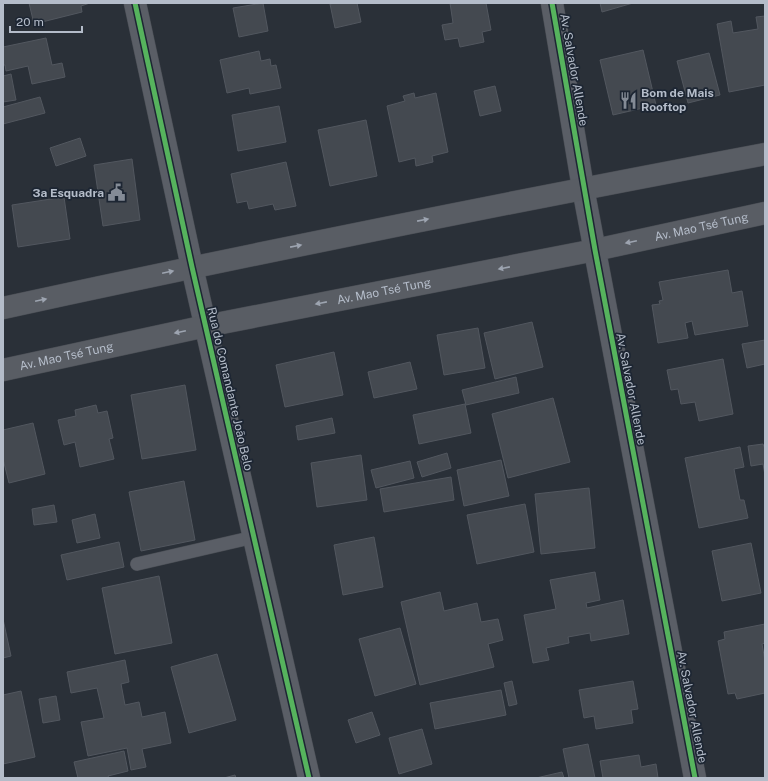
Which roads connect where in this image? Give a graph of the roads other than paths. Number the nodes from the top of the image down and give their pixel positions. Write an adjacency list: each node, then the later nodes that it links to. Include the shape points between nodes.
1 (135, 3): 7 (street, Rua do Comandante João Belo)
2 (552, 3): 4 (street, Av. Salvador Allende)
3 (765, 154): 4 (main road)
4 (583, 188): 6 (street, Av. Salvador Allende); 7 (main road, one-way to 4)
5 (765, 213): 6 (main road, Av. Mao Tsé Tung, one-way to 6)
6 (595, 250): 9 (main road, Av. Mao Tsé Tung, one-way to 9); 14 (street, Av. Salvador Allende)
7 (192, 267): 8 (main road, one-way to 7); 9 (street, Rua do Comandante João Belo)
8 (3, 308)
9 (206, 326): 10 (main road, Av. Mao Tsé Tung, one-way to 10); 11 (street, Rua do Comandante João Belo)
10 (3, 370)
11 (254, 537): 12 (lane); 13 (street, Rua do Comandante João Belo)
12 (137, 564)
13 (309, 778)
14 (695, 778)

